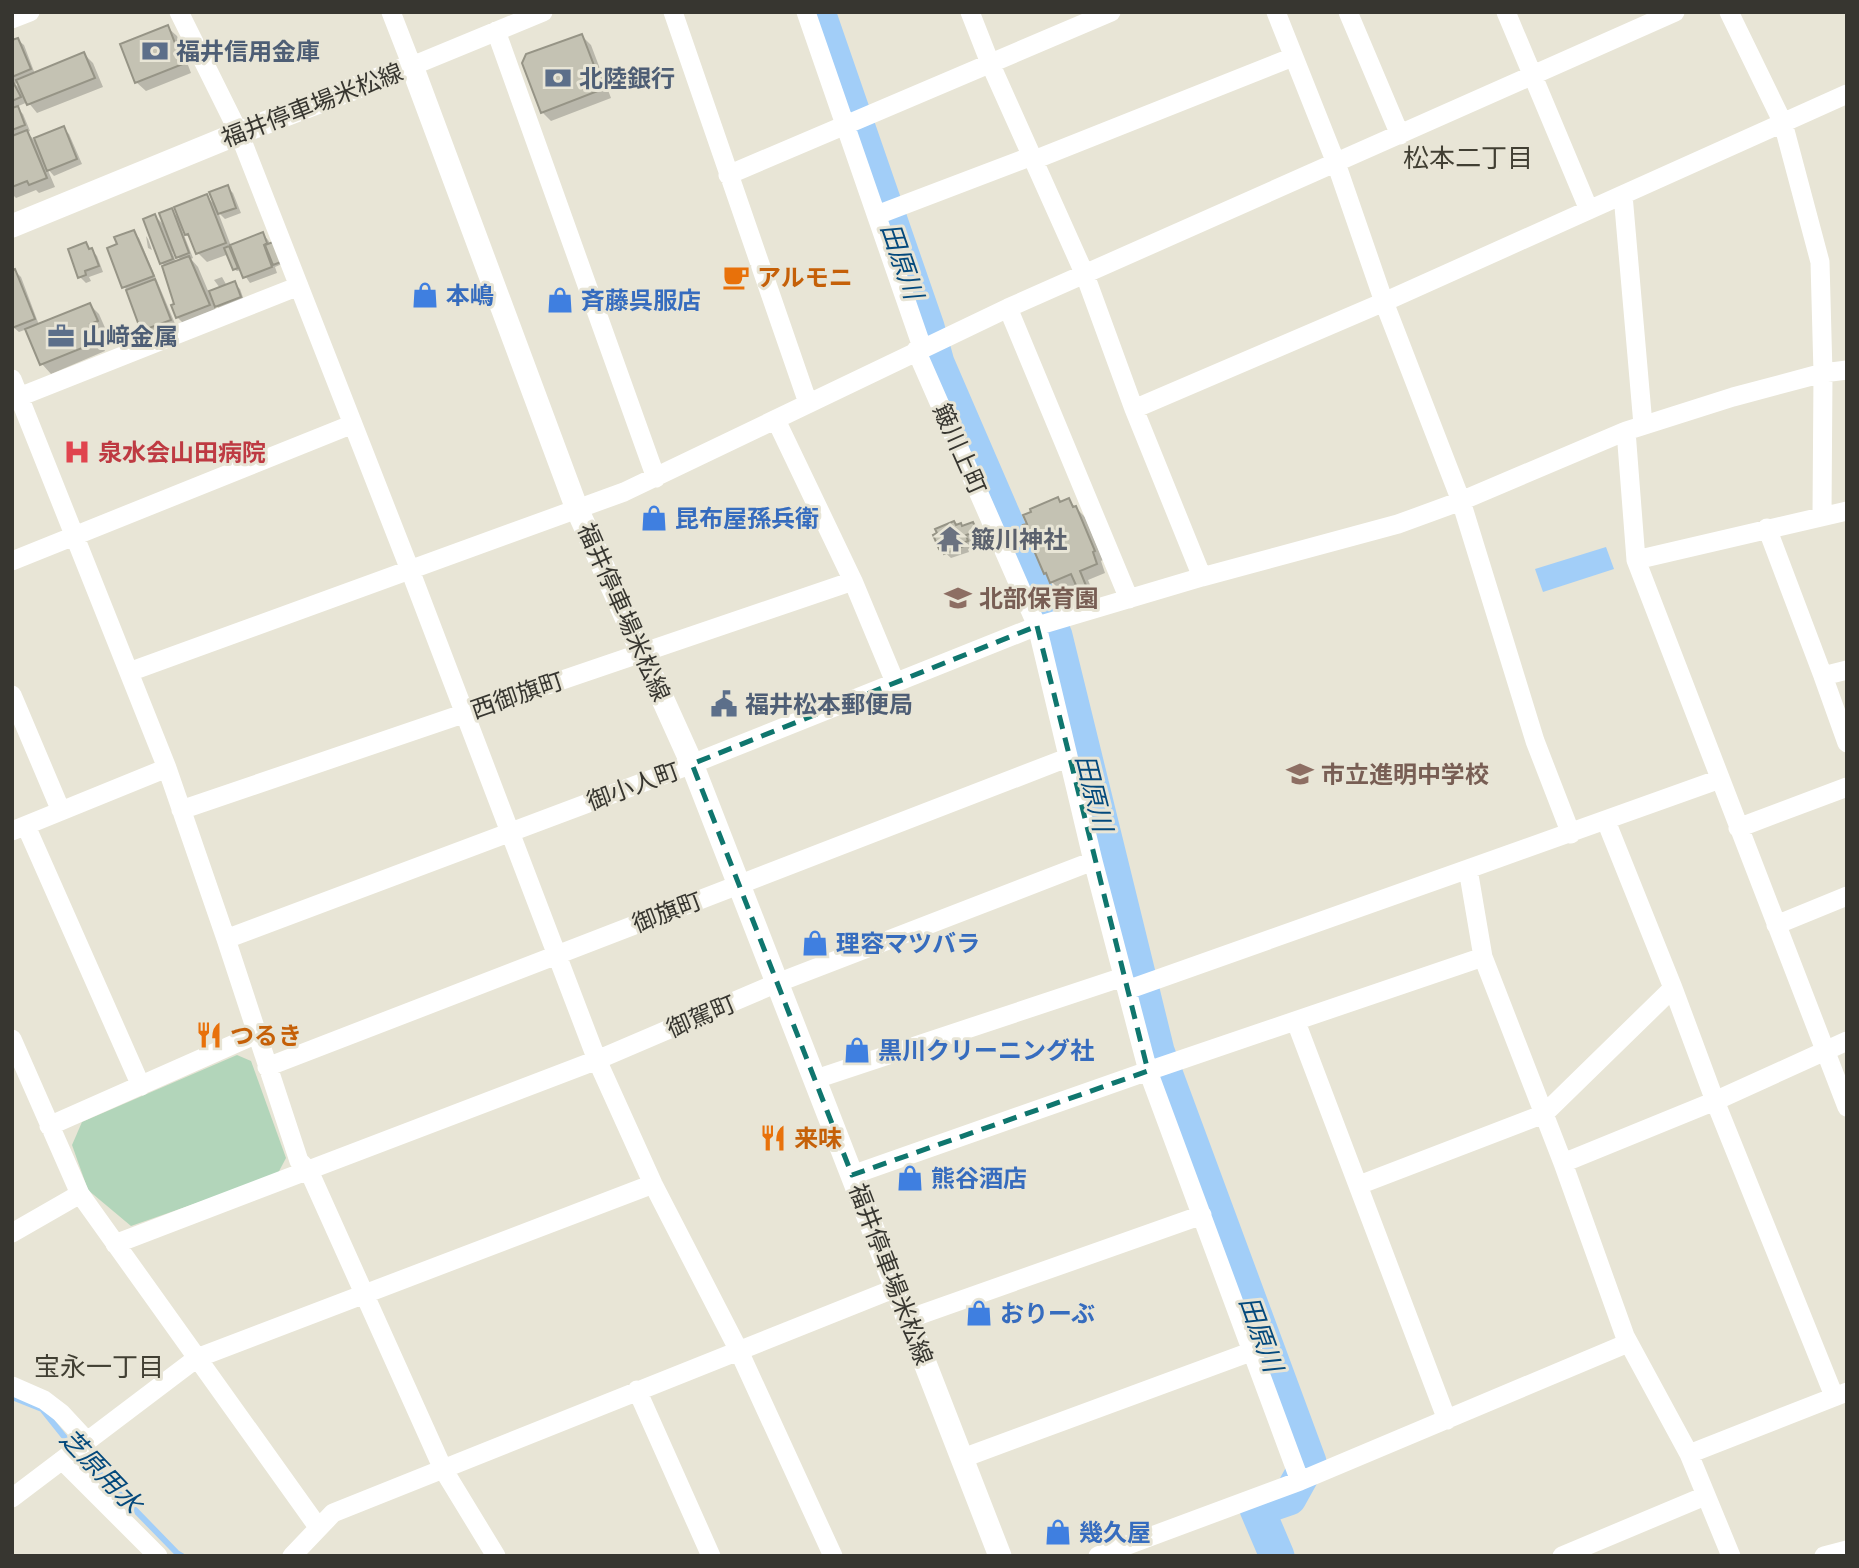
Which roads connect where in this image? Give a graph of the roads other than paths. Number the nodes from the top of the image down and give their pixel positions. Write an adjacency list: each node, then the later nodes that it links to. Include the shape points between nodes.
1 (30, 12): 14 (street)
2 (179, 12): 23 (street)
3 (391, 12): 18 (street)
4 (543, 12): 15 (street)
5 (673, 12): 27 (street)
6 (806, 12): 22 (street, 簸川上町)
7 (970, 12): 17 (street)
8 (1111, 12): 17 (street)
9 (1276, 12): 16 (street)
10 (1348, 12): 24 (street)
11 (1506, 12): 19 (street)
12 (1675, 12): 19 (street)
13 (1729, 12): 21 (street)
14 (12, 19)
15 (496, 31): 18 (street); 45 (street)
16 (1293, 57): 25 (street); 26 (street)
17 (990, 63): 22 (street); 25 (street)
18 (412, 66): 23 (main road, 福井停車場米松線); 47 (main road, 福井停車場米松線)
19 (1533, 76): 24 (street); 29 (street)
20 (1847, 94): 21 (street)
21 (1783, 123): 28 (street); 38 (street, via 1820,262)
22 (845, 124): 27 (street); 30 (street, 簸川上町)
23 (239, 133): 31 (main road, 福井停車場米松線); 33 (street)
24 (1400, 135): 26 (street)
25 (1033, 158): 30 (street); 32 (street)
26 (1336, 163): 32 (street); 34 (street)
27 (728, 175): 40 (street)
28 (1623, 195): 29 (street); 44 (street)
29 (1590, 210): 34 (street)
30 (877, 215): 36 (street, 簸川上町)
31 (12, 226)
32 (1085, 275): 35 (street); 41 (street)
33 (299, 286): 39 (street); 43 (street)
34 (1384, 302): 41 (street); 46 (street)
35 (1008, 308): 36 (street); 57 (street)
36 (919, 349): 40 (street); 58 (street, 簸川上町)
37 (1847, 370): 38 (street, 御小人町)
38 (1823, 373): 44 (street, 御小人町); 49 (street)
39 (16, 388): 51 (street)
40 (808, 403): 42 (street)
41 (1134, 409): 55 (street)
42 (776, 420): 45 (street); 56 (street)
43 (353, 424): 51 (street); 54 (street)
44 (1634, 428): 46 (street, 御小人町); 52 (street)
45 (656, 478): 47 (street)
46 (1461, 500): 55 (street, 御小人町, via 1398,524); 78 (street, via 1535,741)
47 (577, 509): 54 (street); 59 (main road, 福井停車場米松線)
48 (1847, 511): 49 (street)
49 (1822, 516): 50 (street)
50 (1768, 528): 52 (street); 62 (street)
51 (74, 536): 53 (street); 61 (street)
52 (1636, 560): 70 (street)
53 (12, 561)
54 (410, 570): 61 (street); 65 (street)
55 (1202, 577): 57 (street, 御小人町)
56 (853, 581): 59 (street, 西御旗町); 63 (street)
57 (1129, 598): 58 (street, 御小人町)
58 (1037, 625): 63 (street, 御小人町); 67 (street, 簸川上町)
59 (642, 652): 65 (street, 西御旗町); 68 (main road, 福井停車場米松線)
60 (1847, 670): 62 (street)
61 (129, 672): 69 (street)
62 (1823, 677): 66 (street)
63 (895, 682): 68 (street, 御小人町)
64 (12, 695): 73 (street)
65 (464, 714): 72 (street, 西御旗町); 77 (street)
66 (1847, 743)
67 (1067, 758): 79 (street, 簸川上町); 81 (street, 御旗町)
68 (692, 764): 77 (street, 御小人町); 81 (main road, 福井停車場米松線)
69 (167, 768): 72 (street); 73 (street)
70 (1720, 779): 74 (street); 76 (street)
71 (1847, 787): 76 (street)
72 (181, 810): 84 (street)
73 (61, 811): 75 (street)
74 (1606, 821): 78 (street); 89 (street)
75 (19, 828): 99 (street)
76 (1738, 828): 83 (street)
77 (509, 833): 84 (street, 御小人町); 85 (street)
78 (1571, 834): 80 (street)
79 (1093, 861): 87 (street, 簸川上町); 88 (street, 御駕町)
80 (1468, 869): 86 (street); 87 (street)
81 (738, 884): 85 (street, 御旗町); 88 (main road, 福井停車場米松線)
82 (1847, 896): 83 (street)
83 (1776, 925): 94 (street)
84 (226, 939): 91 (street)
85 (556, 955): 95 (street); 96 (street, 御旗町)
86 (1483, 957): 90 (street); 102 (street)
87 (1125, 983): 97 (street, 簸川上町); 98 (street)
88 (777, 984): 95 (street, 御駕町); 98 (main road, 福井停車場米松線)
89 (1673, 988): 100 (street); 102 (street)
90 (1296, 1022): 97 (street); 108 (street)
91 (257, 1034): 96 (street); 99 (street)
92 (12, 1039): 103 (street)
93 (1847, 1041): 94 (street)
94 (1824, 1050): 100 (street); 101 (street)
95 (597, 1060): 105 (street, 御駕町); 107 (street)
96 (267, 1067): 105 (street, via 299,1161)
97 (1148, 1071): 106 (street); 110 (street, 簸川上町)
98 (816, 1079): 106 (main road, 福井停車場米松線)
99 (141, 1086): 103 (street)
100 (1715, 1101): 104 (street); 122 (street)
101 (1847, 1107)
102 (1544, 1114): 104 (street); 108 (street)
103 (49, 1126): 109 (street)
104 (1563, 1163): 116 (street)
105 (309, 1171): 112 (street, 御駕町); 114 (street)
106 (852, 1175): 113 (main road, 福井停車場米松線)
107 (653, 1184): 114 (street); 117 (street)
108 (1359, 1185): 123 (street)
109 (79, 1194): 111 (street); 112 (street)
110 (1202, 1215): 115 (street); 118 (street, 簸川上町)
111 (12, 1233)
112 (115, 1244): 119 (street)
113 (896, 1288): 115 (main road, 福井停車場米松線); 117 (street)
114 (365, 1294): 119 (street); 128 (street)
115 (908, 1319): 126 (main road, 福井停車場米松線)
116 (1628, 1343): 123 (street); 125 (street)
117 (738, 1349): 121 (street); 138 (street)
118 (1253, 1351): 126 (street); 129 (street, 簸川上町)
119 (197, 1358): 124 (street); 132 (street)
120 (12, 1386): 124 (street, via 44,1400)
121 (637, 1390): 128 (street); 137 (street)
122 (1840, 1394): 125 (street)
123 (1447, 1420): 129 (street)
124 (87, 1441): 127 (street)
125 (1689, 1454): 130 (street)
126 (963, 1458): 139 (main road, 福井停車場米松線)
127 (62, 1460): 131 (street); 134 (street)
128 (443, 1469): 132 (street, via 333,1513); 136 (street)
129 (1300, 1481): 140 (street)
130 (1705, 1496): 141 (street); 142 (street)
131 (12, 1498)
132 (318, 1527): 135 (street)
133 (1847, 1550): 143 (street)
134 (158, 1556)
135 (292, 1556)
136 (496, 1556)
137 (711, 1556)
138 (833, 1556)
139 (1000, 1556)
140 (1098, 1556)
141 (1562, 1556)
142 (1731, 1556)
143 (1824, 1556)

